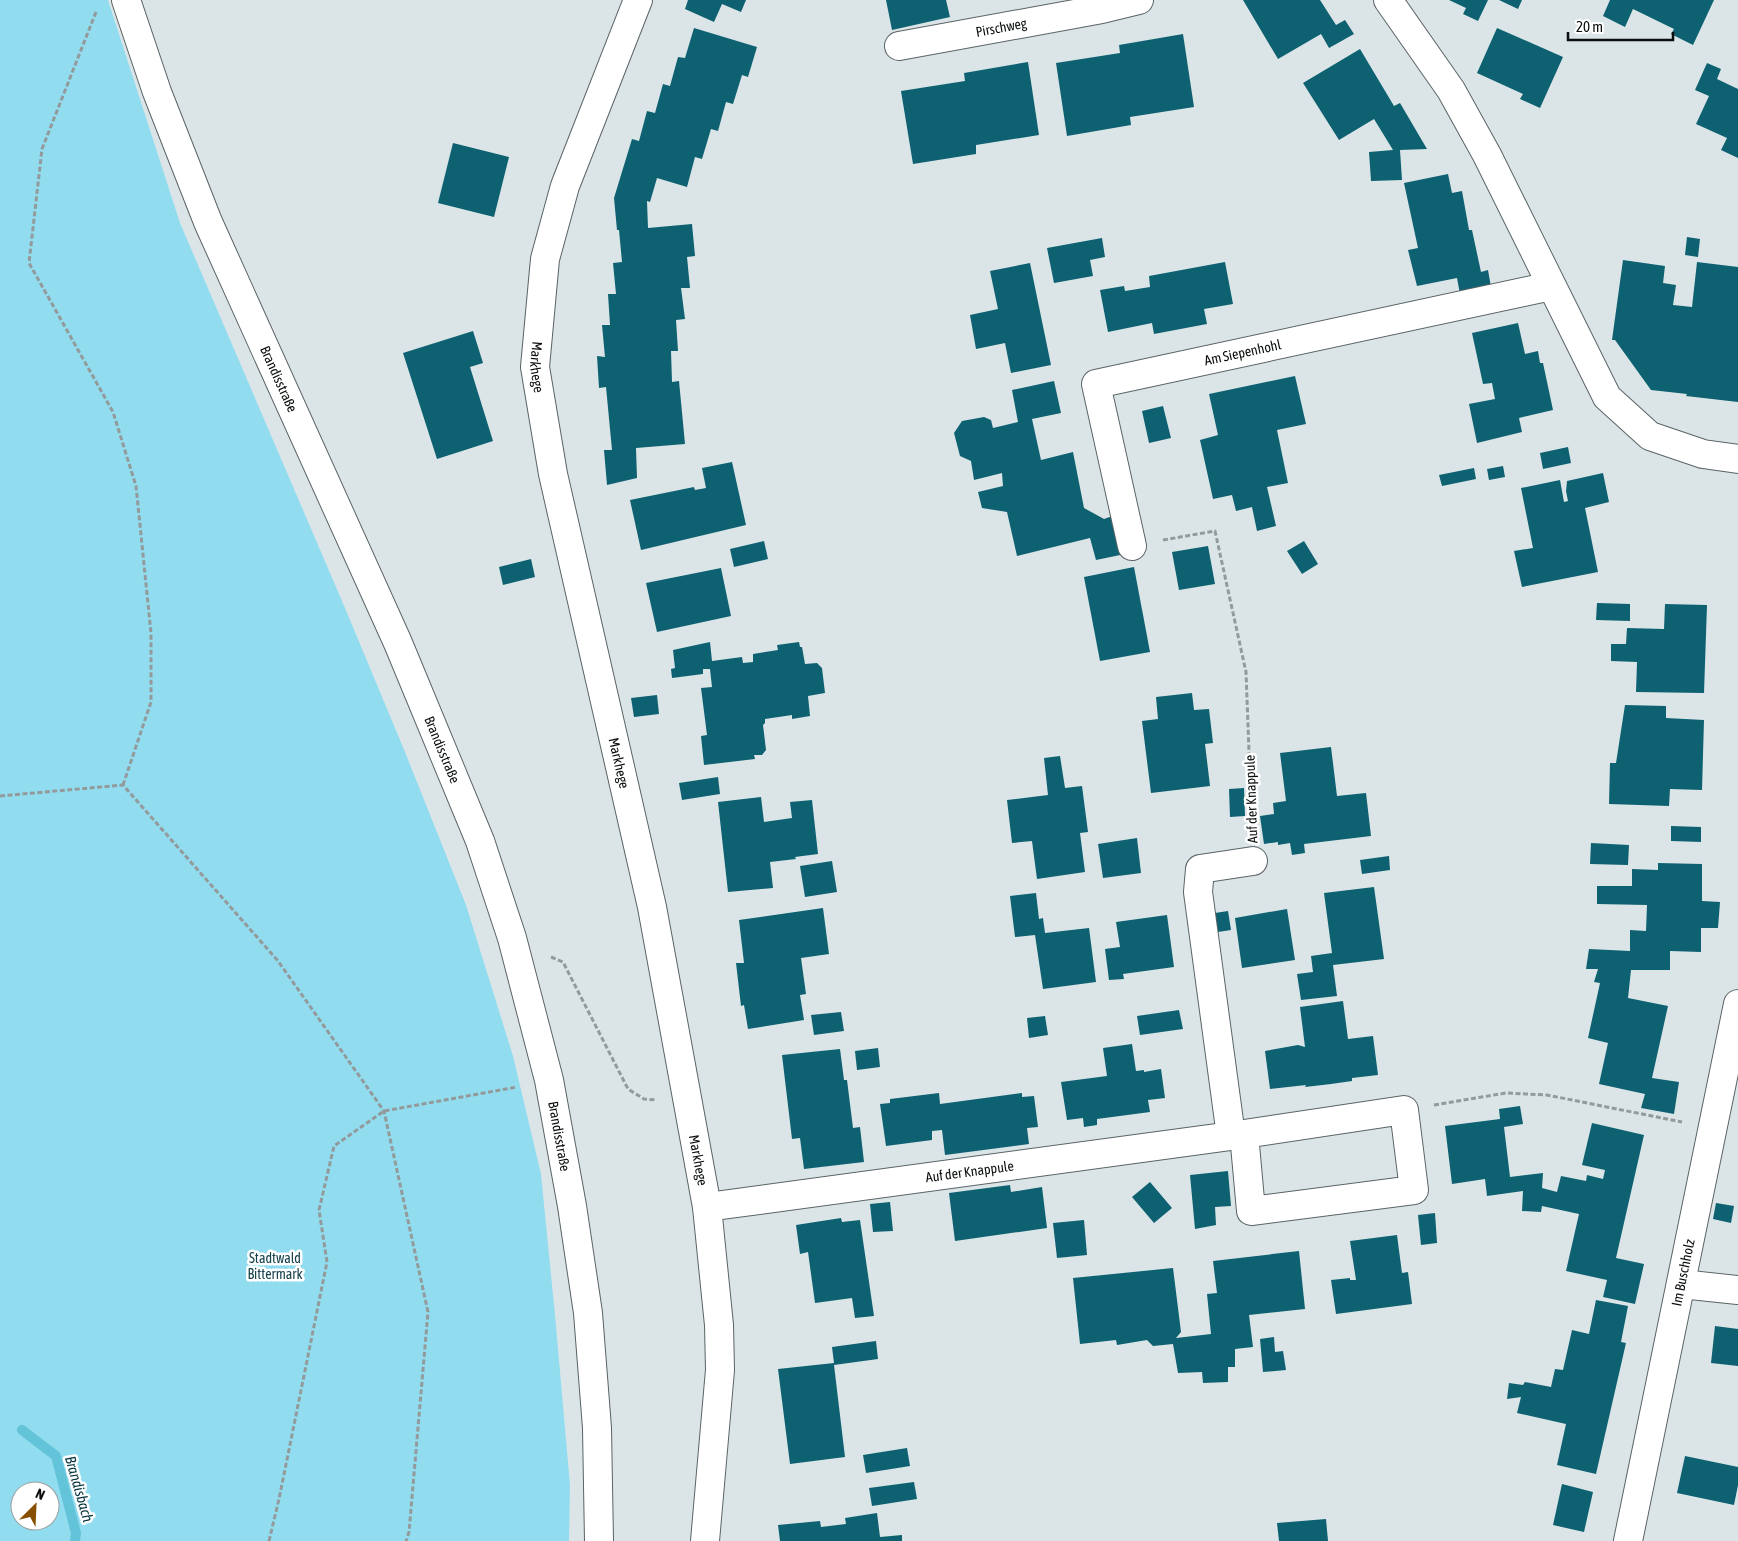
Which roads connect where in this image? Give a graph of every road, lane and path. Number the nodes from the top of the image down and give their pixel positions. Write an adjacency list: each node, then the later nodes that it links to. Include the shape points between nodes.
1 (126, 0): 14 (street, Brandisstraße, via 157,92 208,222 398,644 480,841)
2 (638, 0): 17 (street, Markhege, via 565,186 545,259 535,367 553,474 652,907)
3 (1139, 0): 5 (street, Pirschweg)
4 (1388, 0): 8 (street, via 1451,90 1487,155)
5 (1102, 4): 7 (street, Pirschweg)
6 (98, 9): 11 (path, via 42,149 29,263 113,412 136,486 151,634 151,702)
7 (899, 46)
8 (1551, 286): 9 (street, via 1607,398 1650,436 1703,454); 10 (street, Am Siepenhohl, via 1096,384)
9 (1738, 459)
10 (1132, 546): 13 (path, Auf der Knappule, via 1215,531 1246,672)
11 (123, 785): 12 (path); 19 (path, via 278,961)
12 (0, 796)
13 (1253, 861): 21 (street, Auf der Knappule, via 1200,869 1198,892)
14 (512, 938): 17 (path, via 563,962 628,1089 644,1099); 27 (street, Brandisstraße, via 549,1080 588,1313 597,1428)
15 (1738, 1004): 20 (street, Im Buschholz)
16 (515, 1088): 19 (path)
17 (689, 1102): 22 (street, Markhege)
18 (1404, 1110): 20 (path, via 1506,1093 1547,1095); 21 (street, Auf der Knappule); 21 (street, Auf der Knappule, via 1414,1190 1251,1211)
19 (384, 1111): 25 (path, via 334,1146 319,1210 327,1262); 26 (path, via 428,1312 410,1532)
20 (1712, 1129): 23 (street, Im Buschholz)
21 (1237, 1135): 22 (street, Auf der Knappule)
22 (707, 1206): 28 (street, Markhege, via 719,1325 720,1370)
23 (1681, 1284): 24 (street); 29 (street, Im Buschholz)
24 (1738, 1290)
25 (269, 1541)
26 (406, 1541)
27 (600, 1541)
28 (705, 1541)
29 (1628, 1541)

